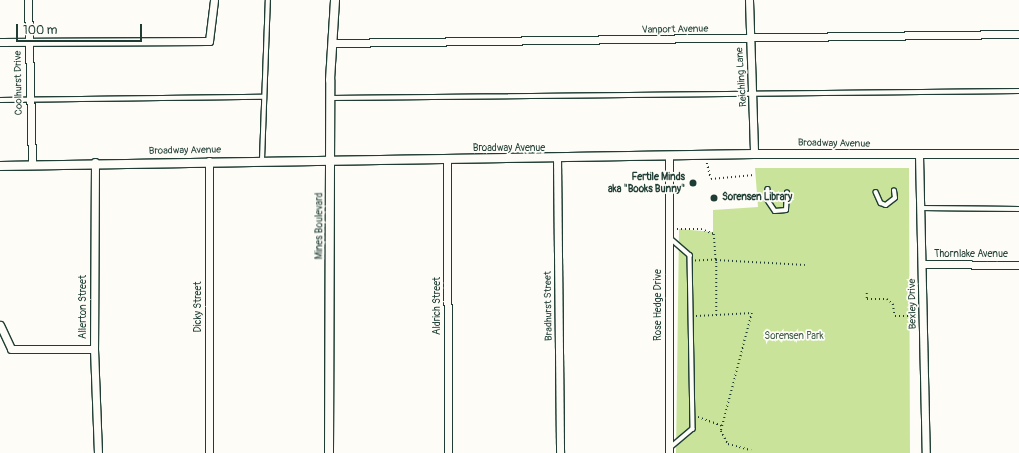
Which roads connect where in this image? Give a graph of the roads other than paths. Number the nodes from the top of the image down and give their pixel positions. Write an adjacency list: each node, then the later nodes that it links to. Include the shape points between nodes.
1 (28, 0): 8 (street, Coolhurst Drive)
2 (214, 0): 8 (street, via 209,41)
3 (268, 0): 13 (lane)
4 (335, 0): 10 (street, Mines Boulevard)
5 (749, 0): 7 (street, Reichling Lane)
6 (1019, 34): 7 (street, Vanport Avenue)
7 (749, 40): 10 (street, Vanport Avenue); 12 (street, Reichling Lane)
8 (29, 41): 9 (street); 15 (street, Coolhurst Drive)
9 (0, 42)
10 (332, 43): 14 (street, Mines Boulevard)
11 (1019, 91): 12 (lane)
12 (754, 94): 14 (lane); 17 (street, Reichling Lane)
13 (263, 97): 15 (lane); 23 (lane)
14 (330, 98): 24 (street, Mines Boulevard)
15 (29, 99): 16 (lane); 27 (street, Coolhurst Drive)
16 (0, 100)
17 (754, 154): 19 (street, Broadway Avenue); 20 (street, Broadway Avenue)
18 (1019, 154): 19 (street, Broadway Avenue)
19 (919, 155): 33 (street, Bexley Drive)
20 (669, 157): 22 (street, Broadway Avenue); 35 (street, Rose Hedge Drive)
21 (448, 159): 22 (street, Broadway Avenue); 24 (street, Broadway Avenue); 44 (street, Aldrich Street)
22 (557, 159): 45 (street, Bradhurst Street)
23 (262, 160): 24 (street, Broadway Avenue); 25 (street, Broadway Avenue)
24 (330, 160): 43 (street, Mines Boulevard)
25 (209, 161): 26 (street, Broadway Avenue); 42 (street, Dicky Street)
26 (96, 162): 27 (street, Broadway Avenue); 39 (street, Allerton Street)
27 (32, 165): 28 (street, Broadway Avenue)
28 (0, 166)
29 (768, 190): 32 (lane, via 767,200 775,211 786,210)
30 (894, 191): 31 (lane, via 895,198 886,205 881,203)
31 (876, 192)
32 (787, 193)
33 (921, 208): 34 (lane); 36 (street, Bexley Drive)
34 (1019, 209)
35 (669, 233): 40 (street, Rose Hedge Drive); 40 (lane, via 690,255 691,261 693,415 693,428)
36 (923, 264): 37 (street, Thornlake Avenue); 46 (street, Bexley Drive)
37 (1019, 265)
38 (0, 324): 39 (street, via 11,350)
39 (94, 349): 41 (street, Allerton Street)
40 (669, 451)
41 (98, 453)
42 (209, 453)
43 (329, 453)
44 (448, 453)
45 (560, 453)
46 (926, 453)

